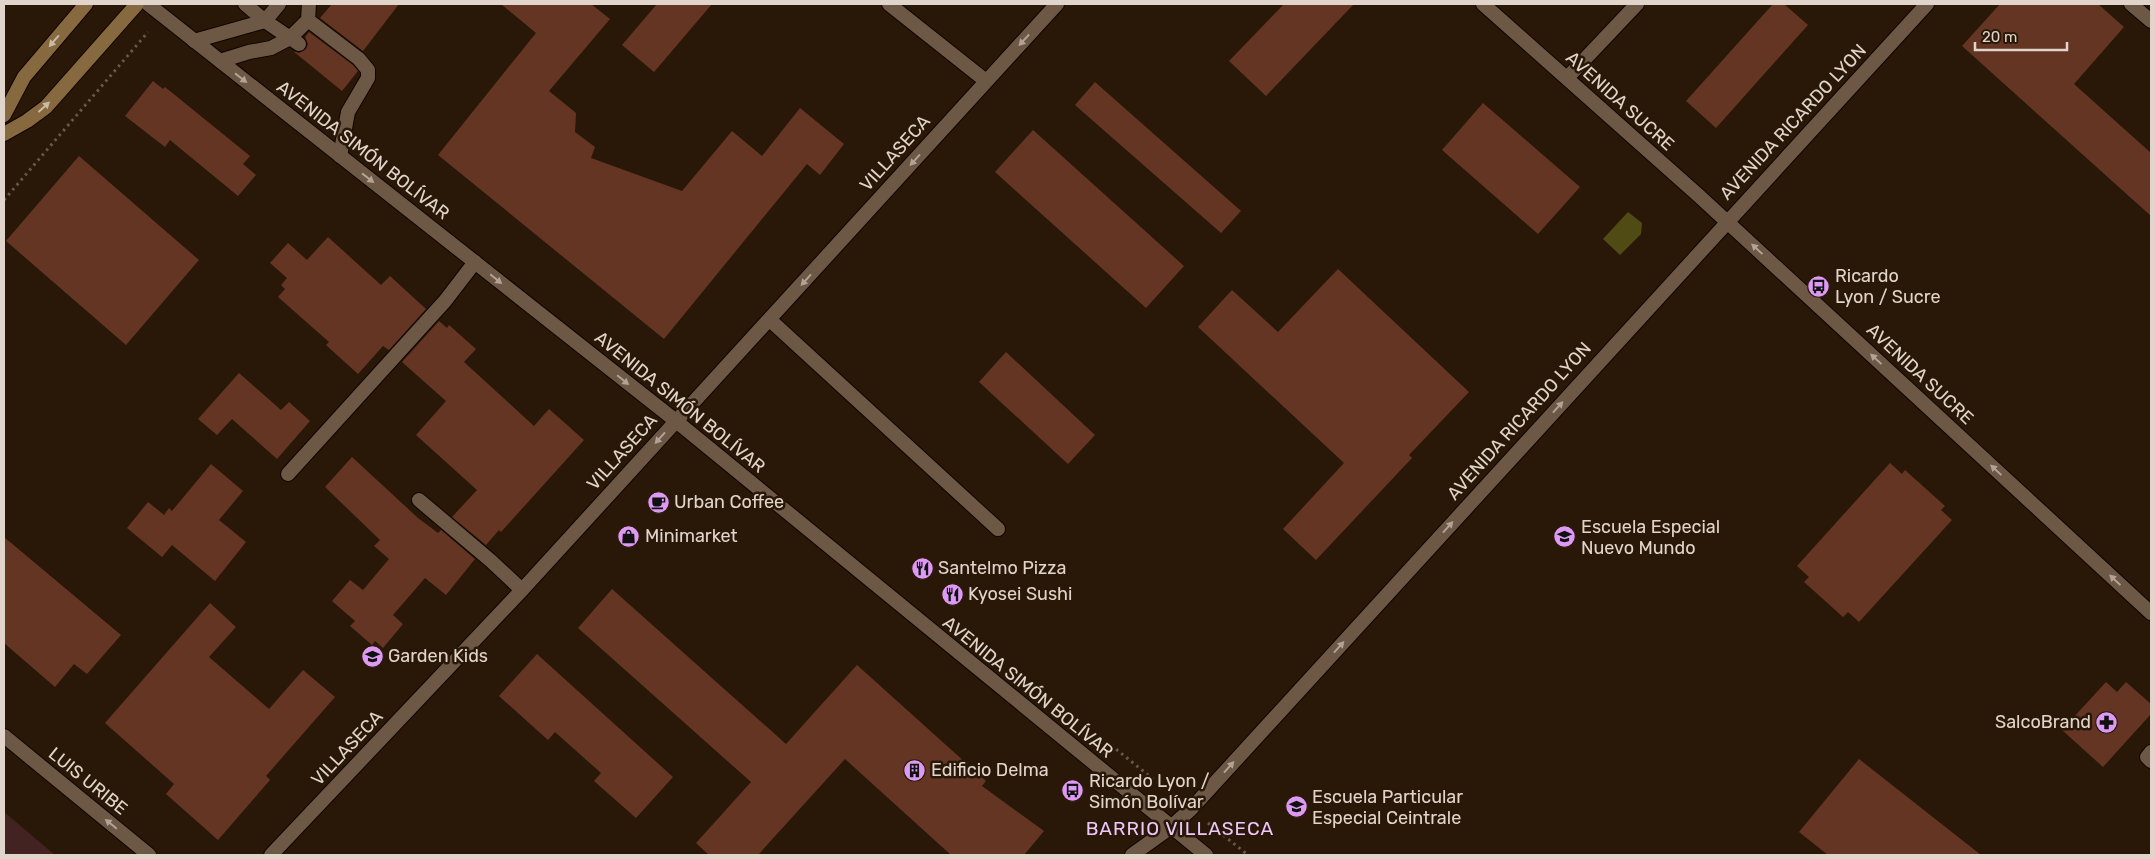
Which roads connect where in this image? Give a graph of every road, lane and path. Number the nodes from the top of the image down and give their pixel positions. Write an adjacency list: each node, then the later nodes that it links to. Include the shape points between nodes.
1 (86, 4): 22 (main road, one-way to 22, via 24,77)
2 (137, 4): 23 (main road, one-way to 2, via 46,107)
3 (148, 4): 13 (street, AVENIDA SIMÓN BOLÍVAR)
4 (245, 4): 15 (street)
5 (279, 4): 15 (street)
6 (309, 4): 14 (street)
7 (889, 4): 21 (street)
8 (1057, 4): 21 (street, VILLASECA, one-way to 21)
9 (1483, 4): 20 (street, AVENIDA SUCRE)
10 (1637, 4): 20 (street)
11 (1927, 4): 26 (street, AVENIDA RICARDO LYON)
12 (2132, 4): 16 (street)
13 (162, 16): 17 (street, AVENIDA SIMÓN BOLÍVAR); 25 (path)
14 (308, 20): 18 (street); 24 (street, via 359,59 368,70 368,78 348,112)
15 (265, 21): 17 (street); 18 (street)
16 (2151, 21)
17 (194, 41): 19 (street, AVENIDA SIMÓN BOLÍVAR)
18 (294, 41): 19 (street)
19 (220, 62): 24 (street, AVENIDA SIMÓN BOLÍVAR, one-way to 24)
20 (1567, 78): 26 (street, AVENIDA SUCRE)
21 (986, 81): 28 (street, VILLASECA, one-way to 28)
22 (4, 115)
23 (4, 134)
24 (340, 156): 27 (street, AVENIDA SIMÓN BOLÍVAR, one-way to 27)
25 (4, 200)
26 (1726, 221): 34 (street, AVENIDA SUCRE, one-way to 26); 38 (street, AVENIDA RICARDO LYON, one-way to 26, via 1191,809)
27 (475, 262): 29 (street, AVENIDA SIMÓN BOLÍVAR, one-way to 29); 30 (street, via 445,301)
28 (770, 320): 29 (street, VILLASECA); 32 (street)
29 (676, 422): 33 (street, VILLASECA, one-way to 33); 38 (street, AVENIDA SIMÓN BOLÍVAR)
30 (288, 474)
31 (419, 500): 33 (street)
32 (998, 529)
33 (522, 590): 40 (street, VILLASECA)
34 (2151, 613)
35 (4, 736): 39 (street, LUIS URIBE, one-way to 35)
36 (2151, 752): 37 (street, via 2147,757)
37 (2151, 761)
38 (1171, 827): 41 (street, AVENIDA RICARDO LYON); 42 (street, AVENIDA SIMÓN BOLÍVAR)
39 (149, 855)
40 (271, 855)
41 (1132, 855)
42 (1206, 855)

